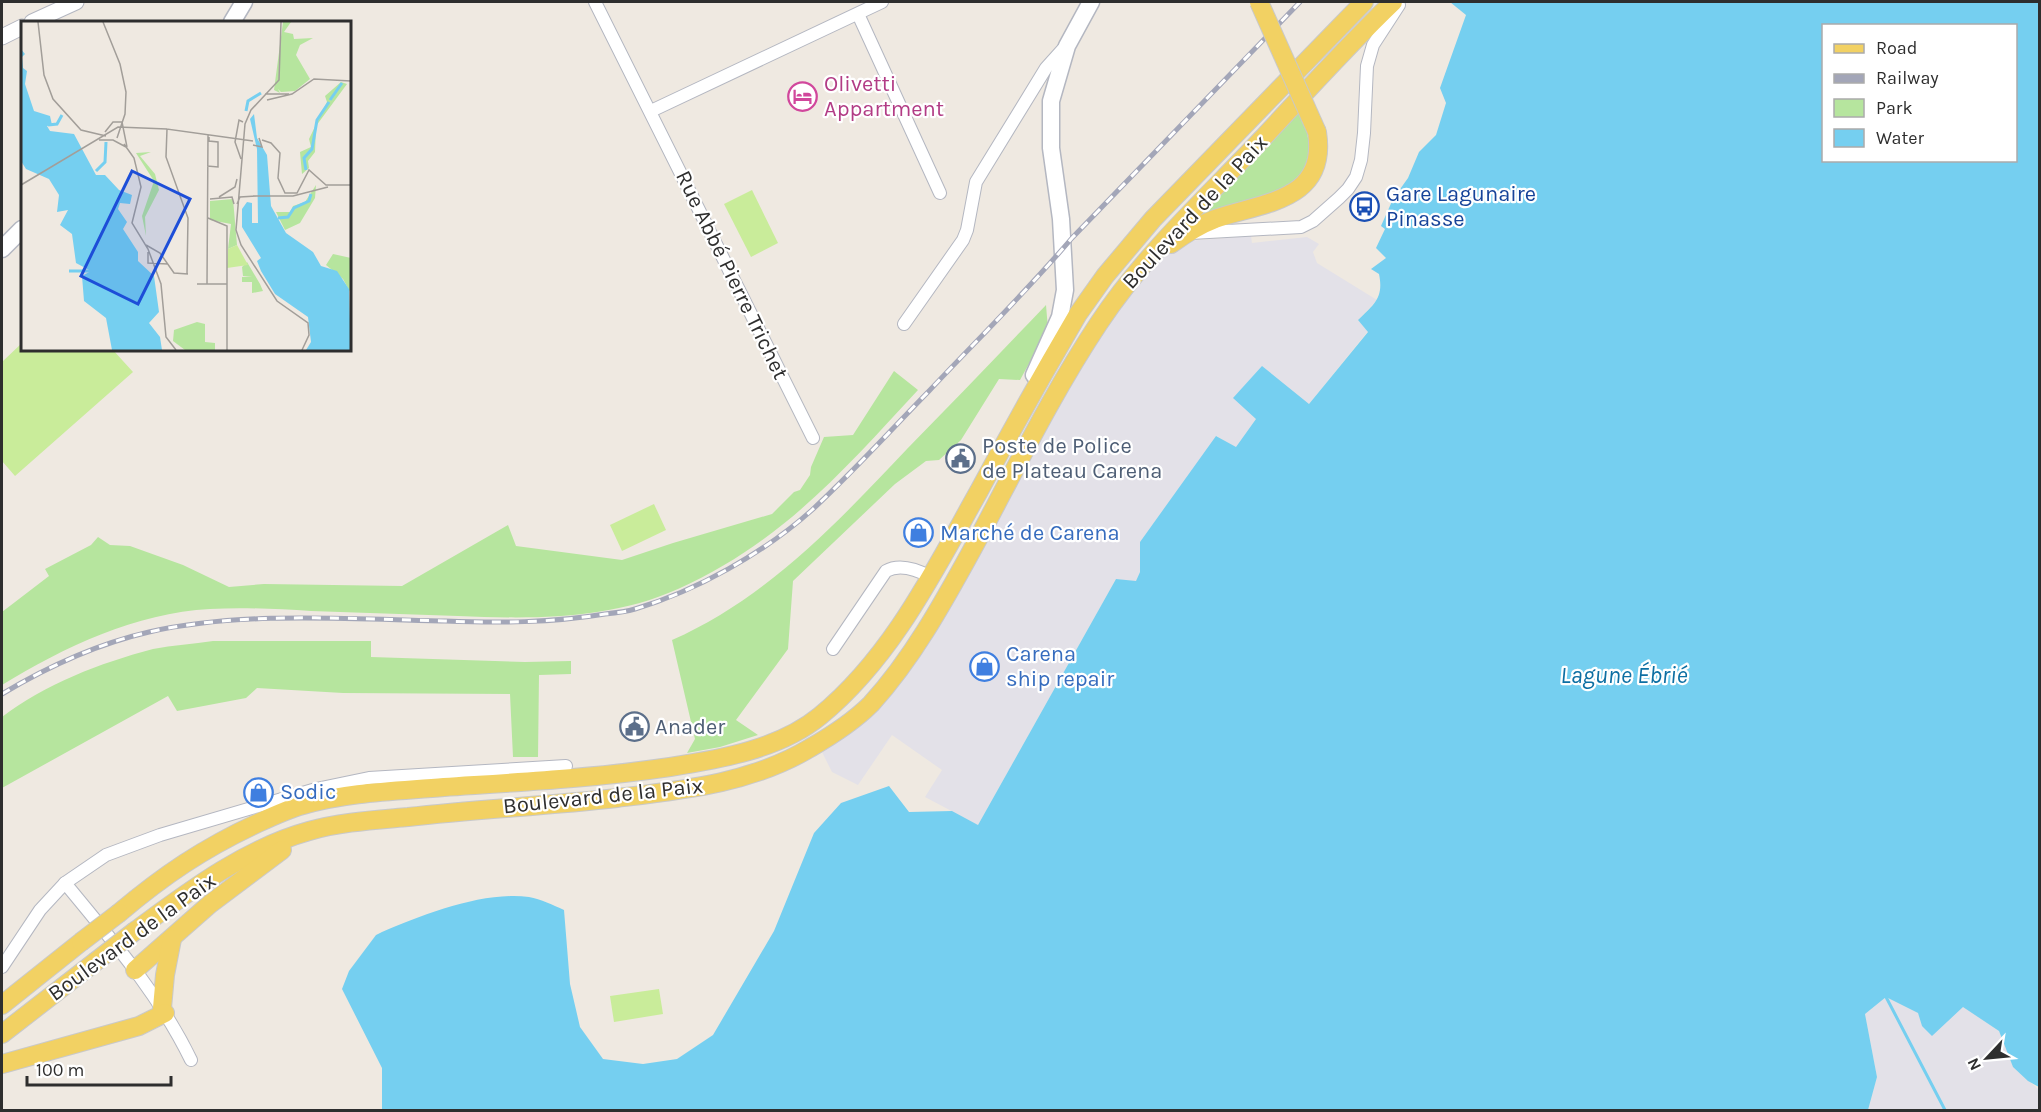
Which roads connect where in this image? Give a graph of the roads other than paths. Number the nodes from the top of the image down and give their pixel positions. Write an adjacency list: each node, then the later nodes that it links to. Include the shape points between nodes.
1 (76, 2): 11 (street)
2 (244, 2): 12 (main road)
3 (595, 2): 16 (street, Rue Abbé Pierre Trichet)
4 (882, 2): 10 (street)
5 (1091, 2): 15 (main road)
6 (1259, 2): 19 (main road, bridge, via 1317,132 1319,156 1302,187 1282,199 1213,220)
7 (1364, 2): 23 (main road, Boulevard de la Paix, via 1153,219 1078,314)
8 (1392, 2): 21 (main road, Boulevard de la Paix)
9 (1401, 2): 19 (street, via 1373,45 1367,66 1361,160 1348,189 1301,227)
10 (858, 14): 16 (street); 17 (street)
11 (34, 21)
12 (233, 21)
13 (21, 28): 14 (street)
14 (2, 37)
15 (1067, 46): 22 (street, via 1046,68 983,171 973,193 963,240); 23 (main road, via 1051,101 1050,123 1065,290 1060,317)
16 (651, 111): 24 (street, Rue Abbé Pierre Trichet)
17 (940, 193)
18 (21, 230): 20 (main road)
19 (1187, 233): 21 (main road)
20 (2, 249)
21 (1146, 260): 29 (main road, Boulevard de la Paix, via 1077,358 939,609 869,706 844,726 769,768 685,790 372,820)
22 (904, 324)
23 (1027, 402): 25 (main road, Boulevard de la Paix)
24 (813, 438)
25 (931, 577): 26 (street, via 913,569 890,569); 28 (main road, Boulevard de la Paix, via 880,656 852,688 817,718 782,738 738,754)
26 (833, 649)
27 (566, 766): 28 (main road, via 650,761); 30 (street, via 369,778 316,789 106,855)
28 (669, 767): 34 (main road, Boulevard de la Paix, bridge, via 366,794 305,804 193,856)
29 (309, 831): 31 (main road, via 247,874); 36 (main road, Boulevard de la Paix, bridge, via 268,846 187,893)
30 (65, 883): 32 (street, via 40,910); 33 (street)
31 (172, 939): 33 (main road); 35 (main road)
32 (2, 967)
33 (135, 970): 35 (street)
34 (2, 1005)
35 (163, 1010): 37 (street); 38 (main road, via 139,1026)
36 (2, 1034)
37 (191, 1060)
38 (2, 1064)

